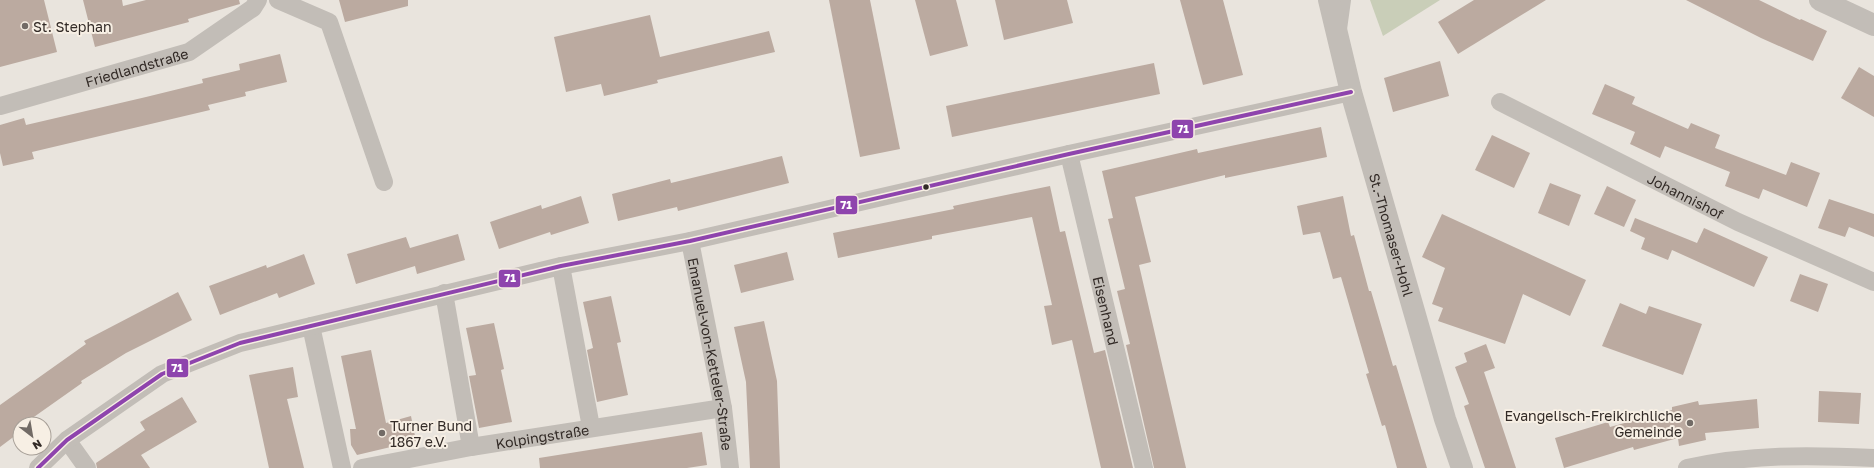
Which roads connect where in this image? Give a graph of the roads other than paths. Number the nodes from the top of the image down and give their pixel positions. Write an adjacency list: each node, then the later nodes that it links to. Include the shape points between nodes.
1 (258, 0): 10 (street, Friedlandstraße, via 252,8 189,52)
2 (278, 0): 12 (street, via 329,22)
3 (1329, 0): 7 (street, St.-Thomaser-Hohl)
4 (1342, 0): 7 (street)
5 (1820, 0): 6 (street)
6 (1874, 25)
7 (1337, 31): 8 (street, St.-Thomaser-Hohl)
8 (1350, 92): 11 (street); 29 (street, St.-Thomaser-Hohl, via 1445,419)
9 (1500, 102): 15 (street, Johannishof, via 1738,222)
10 (0, 106)
11 (1069, 154): 13 (street); 28 (street, Eisenhand)
12 (384, 182)
13 (690, 241): 14 (street); 18 (street, Emanuel-von-Ketteler-Straße)
14 (560, 266): 16 (street); 19 (street)
15 (1874, 282)
16 (444, 293): 17 (street); 21 (street)
17 (311, 326): 20 (street, via 240,343 162,374); 25 (street)
18 (722, 408): 19 (street, Kolpingstraße); 27 (street, Emanuel-von-Ketteler-Straße)
19 (591, 427): 21 (street, Kolpingstraße)
20 (67, 440): 23 (street); 24 (street)
21 (471, 447): 26 (street, Kolpingstraße)
22 (1874, 458): 30 (street, via 1756,457)
23 (38, 468)
24 (87, 468)
25 (342, 468)
26 (362, 468)
27 (730, 468)
28 (1144, 468)
29 (1462, 468)
30 (1687, 468)

